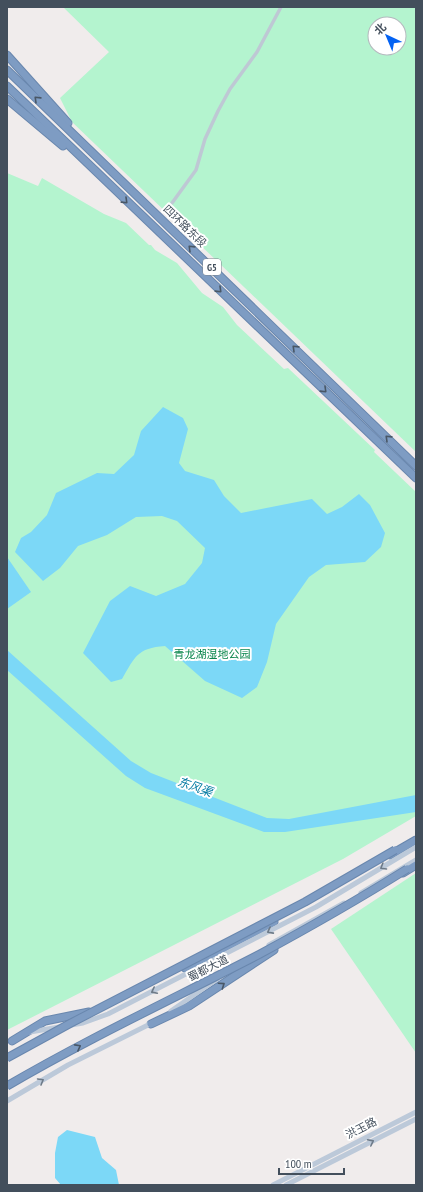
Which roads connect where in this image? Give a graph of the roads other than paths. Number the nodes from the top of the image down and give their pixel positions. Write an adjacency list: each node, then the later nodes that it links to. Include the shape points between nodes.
1 (281, 7): 8 (street, via 257,52 230,89 218,111 205,139 196,170)
2 (7, 55): 6 (highway)
3 (7, 70): 6 (highway, 四环路东段 / G5, one-way to 3)
4 (7, 86): 7 (highway, 四环路东段 / G5)
5 (7, 99): 7 (highway)
6 (93, 152): 9 (highway, 四环路东段 / G5, one-way to 6)
7 (113, 189): 10 (highway, 四环路东段 / G5, one-way to 10)
8 (172, 203)
9 (414, 464)
10 (404, 467): 11 (highway, 四环路东段 / G5); 12 (highway)
11 (416, 478)
12 (416, 481)
13 (416, 838): 18 (highway, via 324,895 224,948 112,1004 83,1014 45,1021); 19 (highway, 蜀都大道, bridge, via 305,902)
14 (416, 846): 18 (main road, one-way to 18, via 316,907 108,1014 83,1023 34,1031)
15 (416, 860): 17 (main road, via 250,956)
16 (416, 865): 17 (highway, one-way to 16, via 189,1006 287,941); 20 (highway, 蜀都大道, one-way to 16, bridge, via 124,1022 260,953)
17 (151, 1024): 21 (main road, one-way to 17, via 68,1065)
18 (9, 1042)
19 (7, 1058)
20 (7, 1086)
21 (7, 1101)
22 (416, 1112): 24 (main road, 洪玉路)
23 (416, 1119): 25 (main road, 洪玉路, one-way to 23)
24 (273, 1185)
25 (286, 1185)

